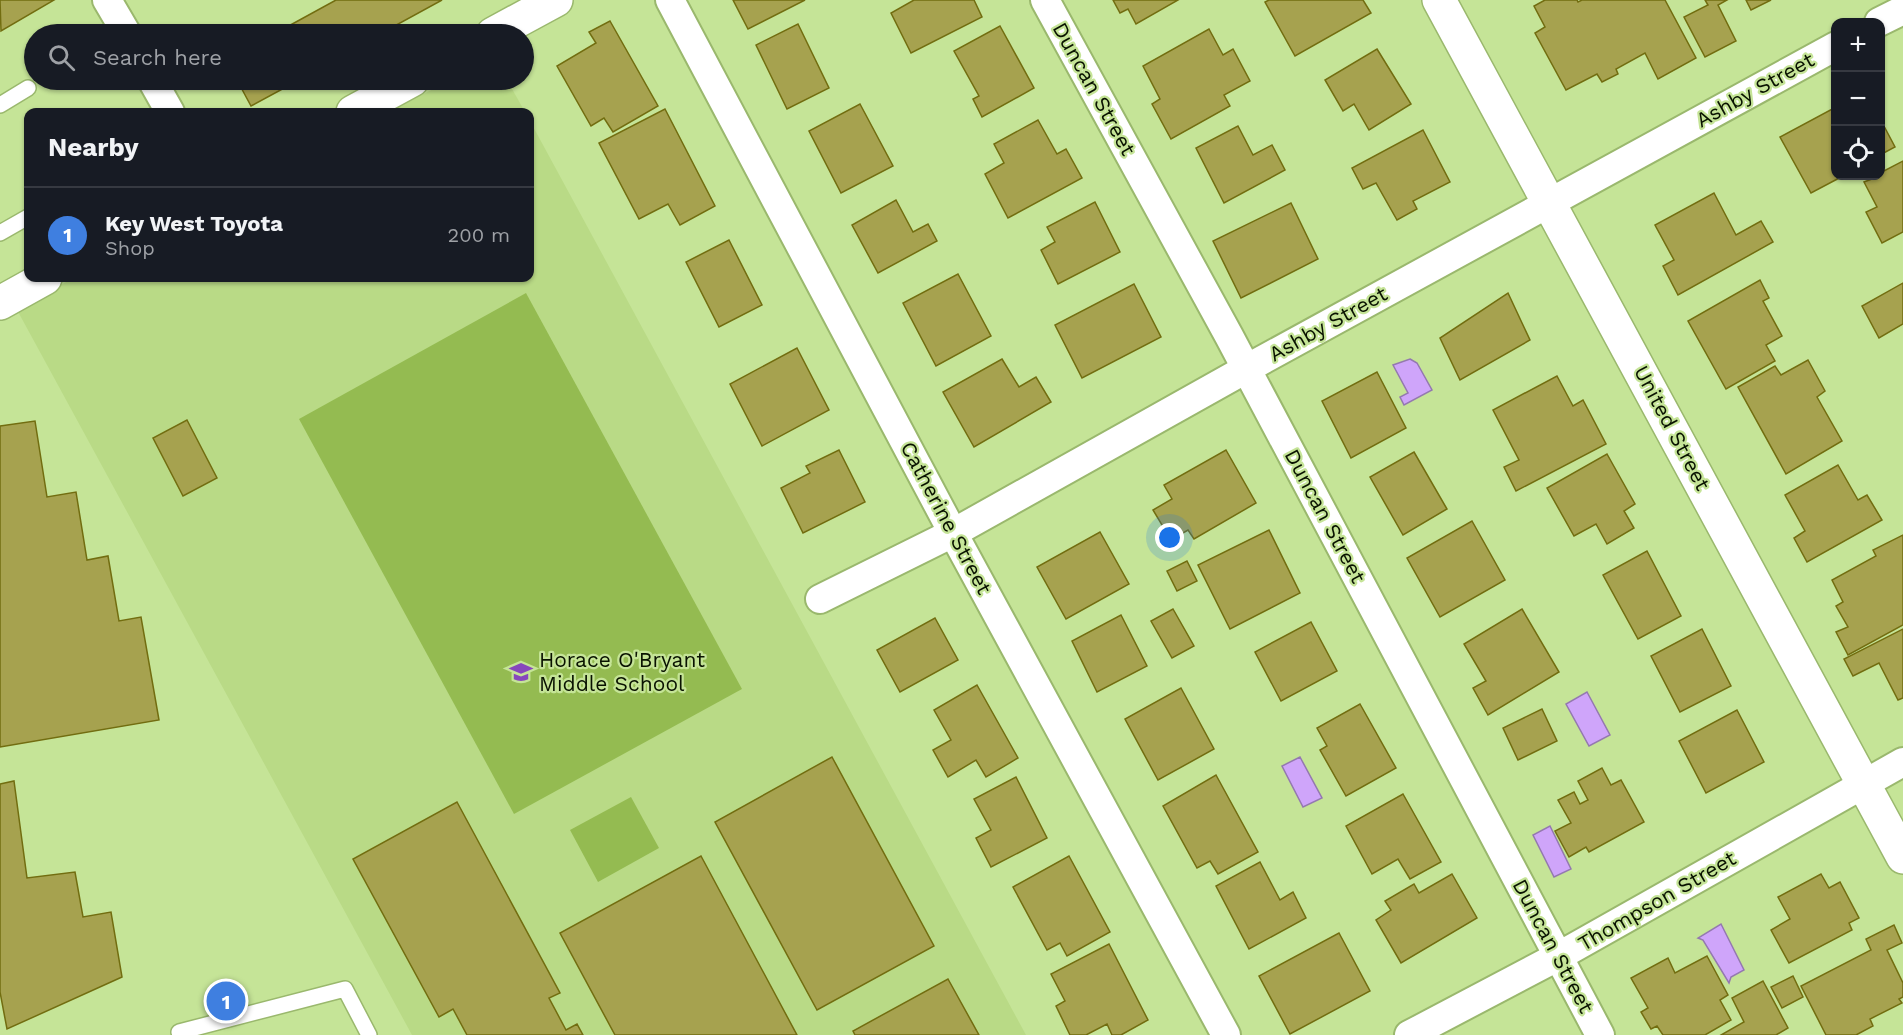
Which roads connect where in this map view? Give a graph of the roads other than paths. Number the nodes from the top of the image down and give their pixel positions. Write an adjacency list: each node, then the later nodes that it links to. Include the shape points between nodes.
1 (555, 0): 10 (street)
2 (670, 0): 24 (street, Catherine Street)
3 (1045, 0): 23 (street, Duncan Street)
4 (1439, 0): 18 (street, United Street)
5 (1899, 0): 7 (street)
6 (113, 2): 9 (street)
7 (1903, 9): 8 (street)
8 (1885, 19)
9 (123, 24)
10 (511, 24)
11 (1831, 49): 18 (street, Ashby Street)
12 (25, 90): 15 (lane)
13 (158, 90): 16 (street)
14 (394, 90): 17 (street)
15 (0, 105)
16 (168, 108)
17 (360, 108)
18 (1550, 202): 23 (street, Ashby Street); 27 (street, United Street)
19 (24, 219): 20 (lane)
20 (0, 233)
21 (38, 282): 22 (street)
22 (0, 303)
23 (1246, 369): 24 (street, Ashby Street); 29 (street, Duncan Street)
24 (953, 533): 25 (street, Ashby Street); 32 (street, Catherine Street)
25 (820, 600)
26 (1903, 762): 27 (street, Thompson Street)
27 (1864, 783): 28 (street, United Street); 29 (street, Thompson Street)
28 (1903, 857)
29 (1559, 957): 33 (street, Thompson Street); 34 (street, Duncan Street)
30 (176, 1034): 31 (lane, via 345,989)
31 (369, 1035)
32 (1226, 1035)
33 (1409, 1035)
34 (1600, 1035)

